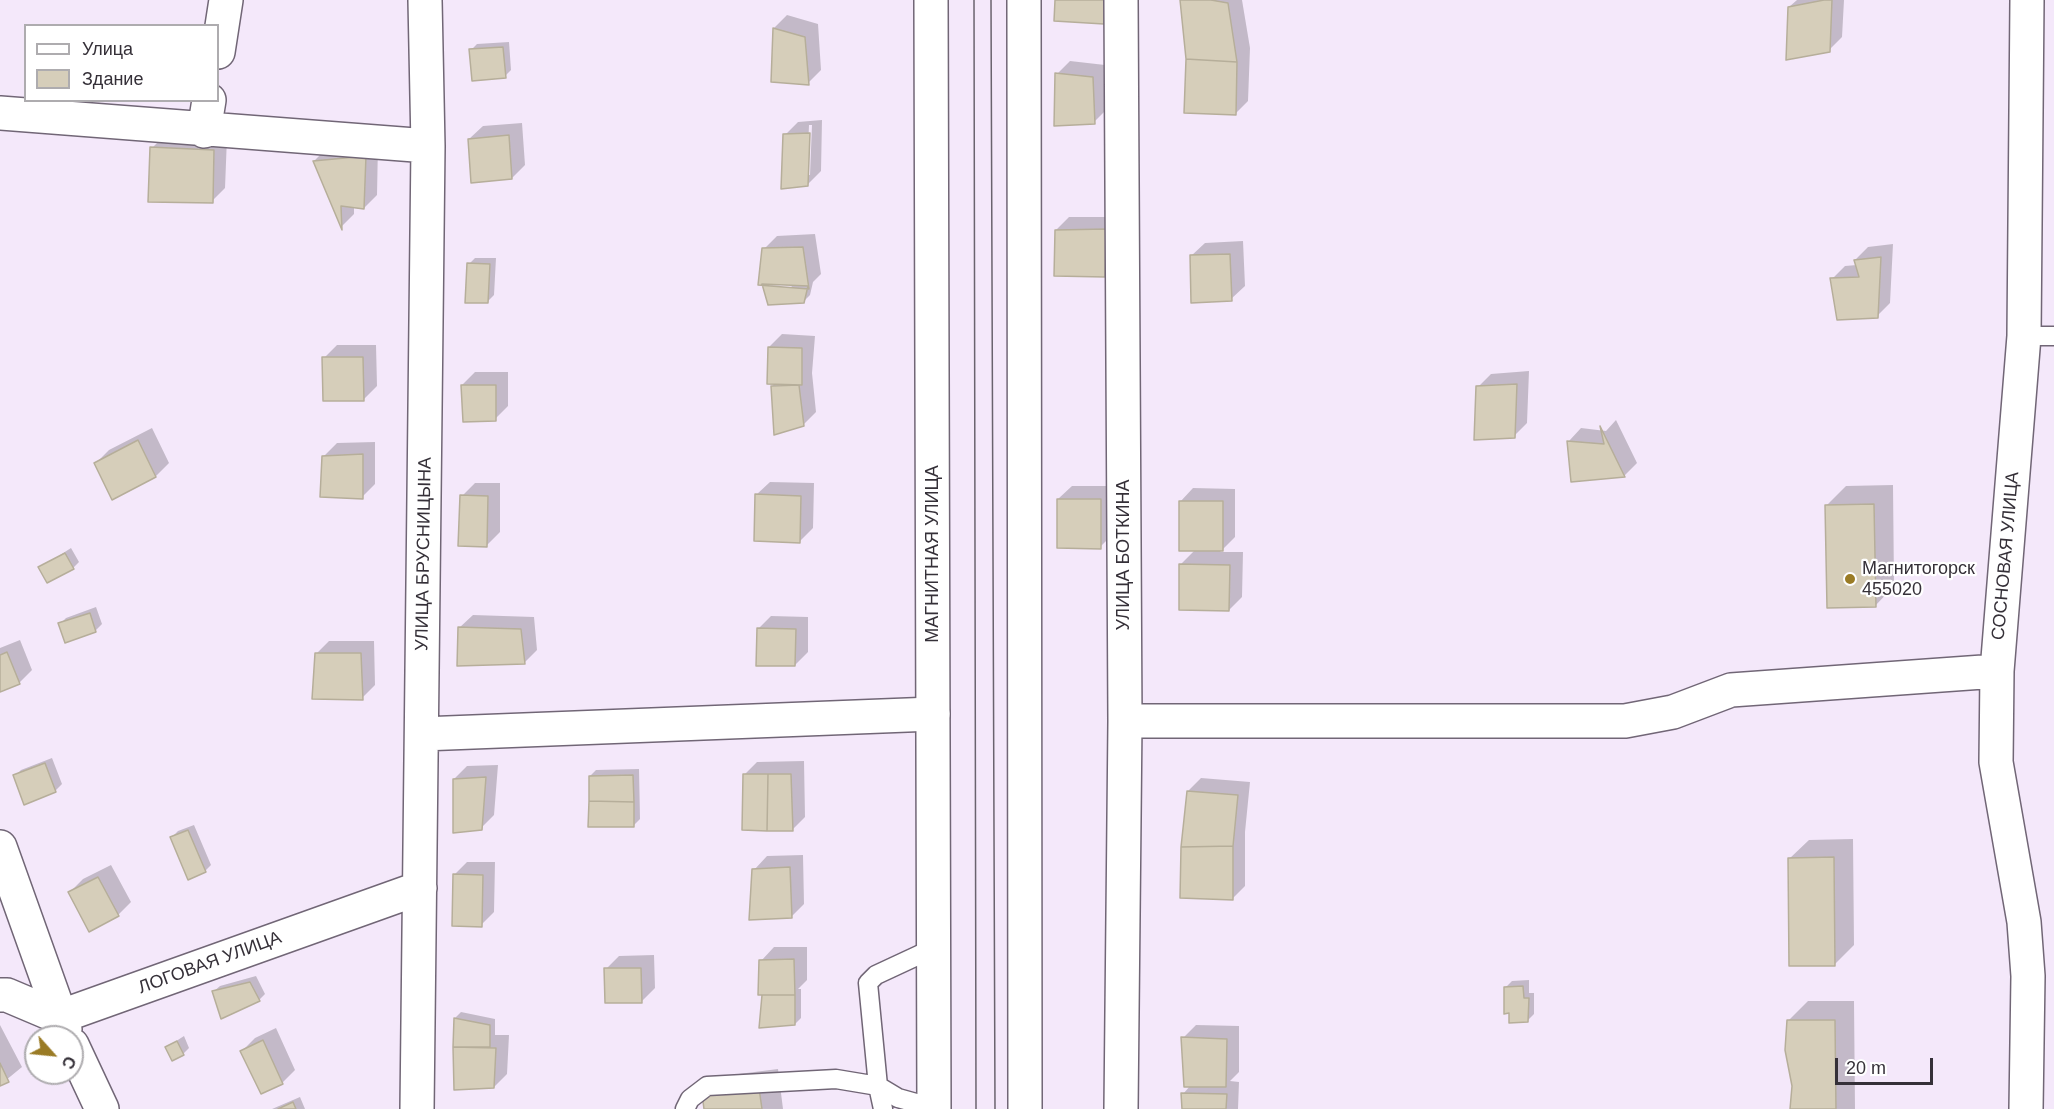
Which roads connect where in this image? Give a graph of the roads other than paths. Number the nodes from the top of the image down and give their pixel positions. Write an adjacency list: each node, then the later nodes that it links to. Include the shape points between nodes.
1 (226, 0): 7 (street)
2 (425, 0): 10 (street, УЛИЦА БРУСНИЦЫНА)
3 (931, 0): 13 (street, МАГНИТНАЯ УЛИЦА)
4 (1024, 0): 30 (street)
5 (1121, 0): 14 (street, УЛИЦА БОТКИНА)
6 (2027, 0): 11 (street, СОСНОВАЯ УЛИЦА)
7 (219, 46)
8 (0, 113): 9 (street)
9 (207, 116): 10 (street)
10 (428, 146): 15 (street, УЛИЦА БРУСНИЦЫНА)
11 (2039, 336): 12 (street, СОСНОВАЯ УЛИЦА)
12 (1997, 671): 14 (street, via 1731,690 1673,712 1625,721); 32 (street, СОСНОВАЯ УЛИЦА, via 1996,762 2025,932 2028,976)
13 (933, 714): 15 (street); 18 (street, МАГНИТНАЯ УЛИЦА)
14 (1125, 720): 31 (street, УЛИЦА БОТКИНА)
15 (422, 734): 17 (street, УЛИЦА БРУСНИЦЫНА)
16 (0, 847): 21 (street)
17 (420, 888): 22 (street, ЛОГОВАЯ УЛИЦА); 27 (street, УЛИЦА БРУСНИЦЫНА)
18 (934, 948): 24 (lane, via 876,975 868,983); 25 (street, МАГНИТНАЯ УЛИЦА)
19 (0, 995): 20 (street, via 7,995)
20 (54, 1025)
21 (64, 1025)
22 (84, 1026)
23 (84, 1070): 26 (street)
24 (878, 1086): 25 (lane, via 898,1098); 28 (lane, via 836,1079 707,1086 690,1099); 29 (lane)
25 (934, 1108)
26 (102, 1109)
27 (417, 1109)
28 (685, 1109)
29 (883, 1109)
30 (1025, 1109)
31 (1121, 1109)
32 (2026, 1109)

